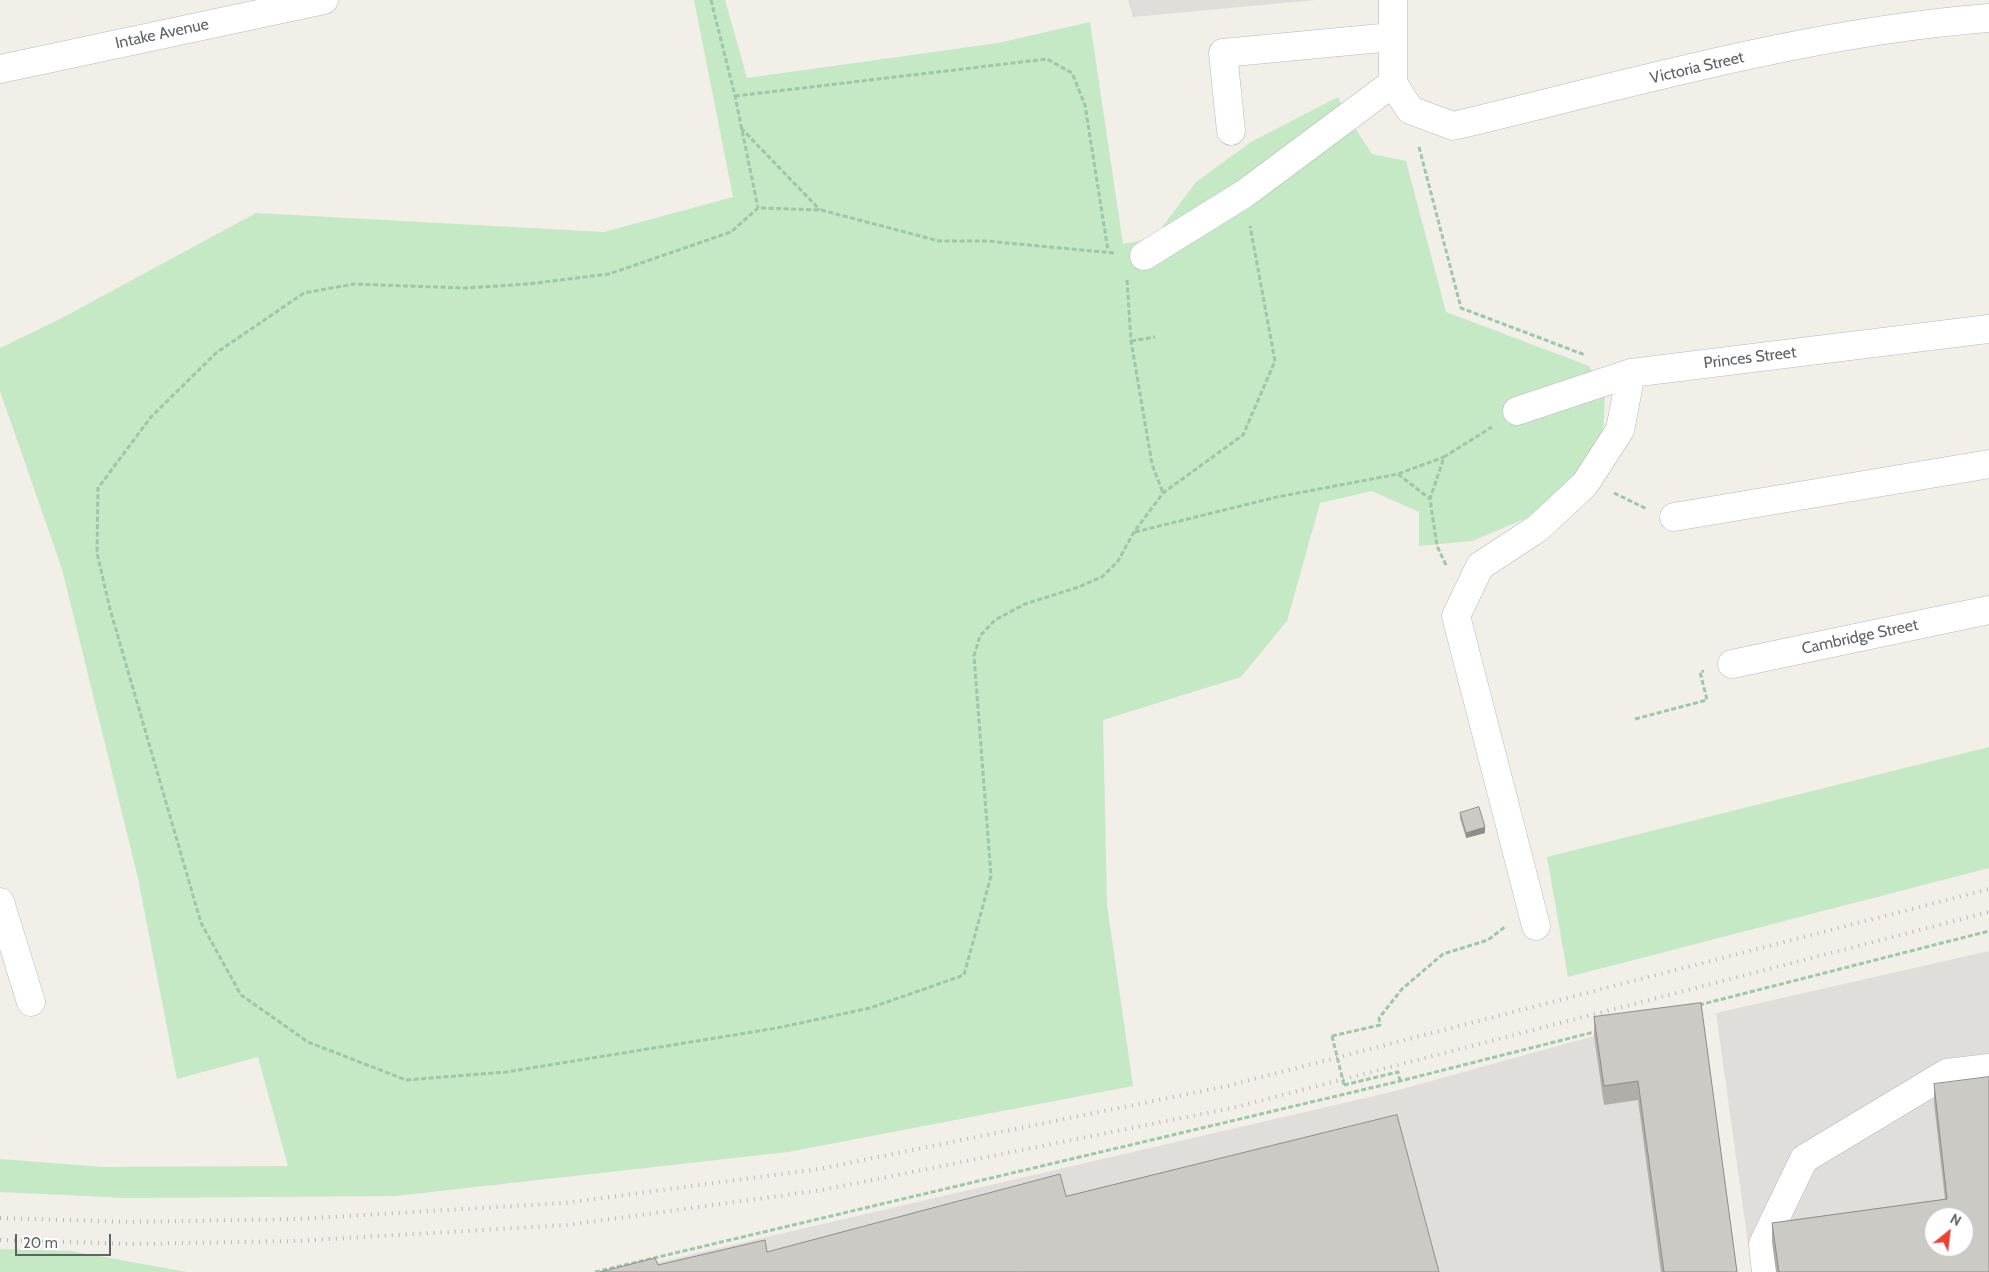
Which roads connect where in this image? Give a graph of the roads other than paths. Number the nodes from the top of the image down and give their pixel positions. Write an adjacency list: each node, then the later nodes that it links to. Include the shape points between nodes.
1 (1393, 0): 4 (street)
2 (309, 2): 5 (street, Intake Avenue)
3 (1989, 18): 6 (street, Victoria Street, via 1810,41 1453,126 1410,110)
4 (1392, 37): 6 (street); 7 (street, via 1223,53)
5 (0, 69)
6 (1393, 83): 8 (street, via 1244,194)
7 (1230, 131)
8 (1134, 256)
9 (1989, 330): 10 (street, Princes Street)
10 (1631, 373): 11 (street, Princes Street); 17 (street, via 1620,430 1588,479 1538,528 1480,566 1456,616)
11 (1517, 411)
12 (1989, 464): 13 (street)
13 (1674, 517)
14 (1989, 610): 15 (street, Cambridge Street)
15 (1732, 664)
16 (2, 917): 18 (street)
17 (1534, 920)
18 (31, 1002)
19 (1989, 1068): 20 (street, via 1947,1073 1804,1159 1762,1244)
20 (1766, 1272)

